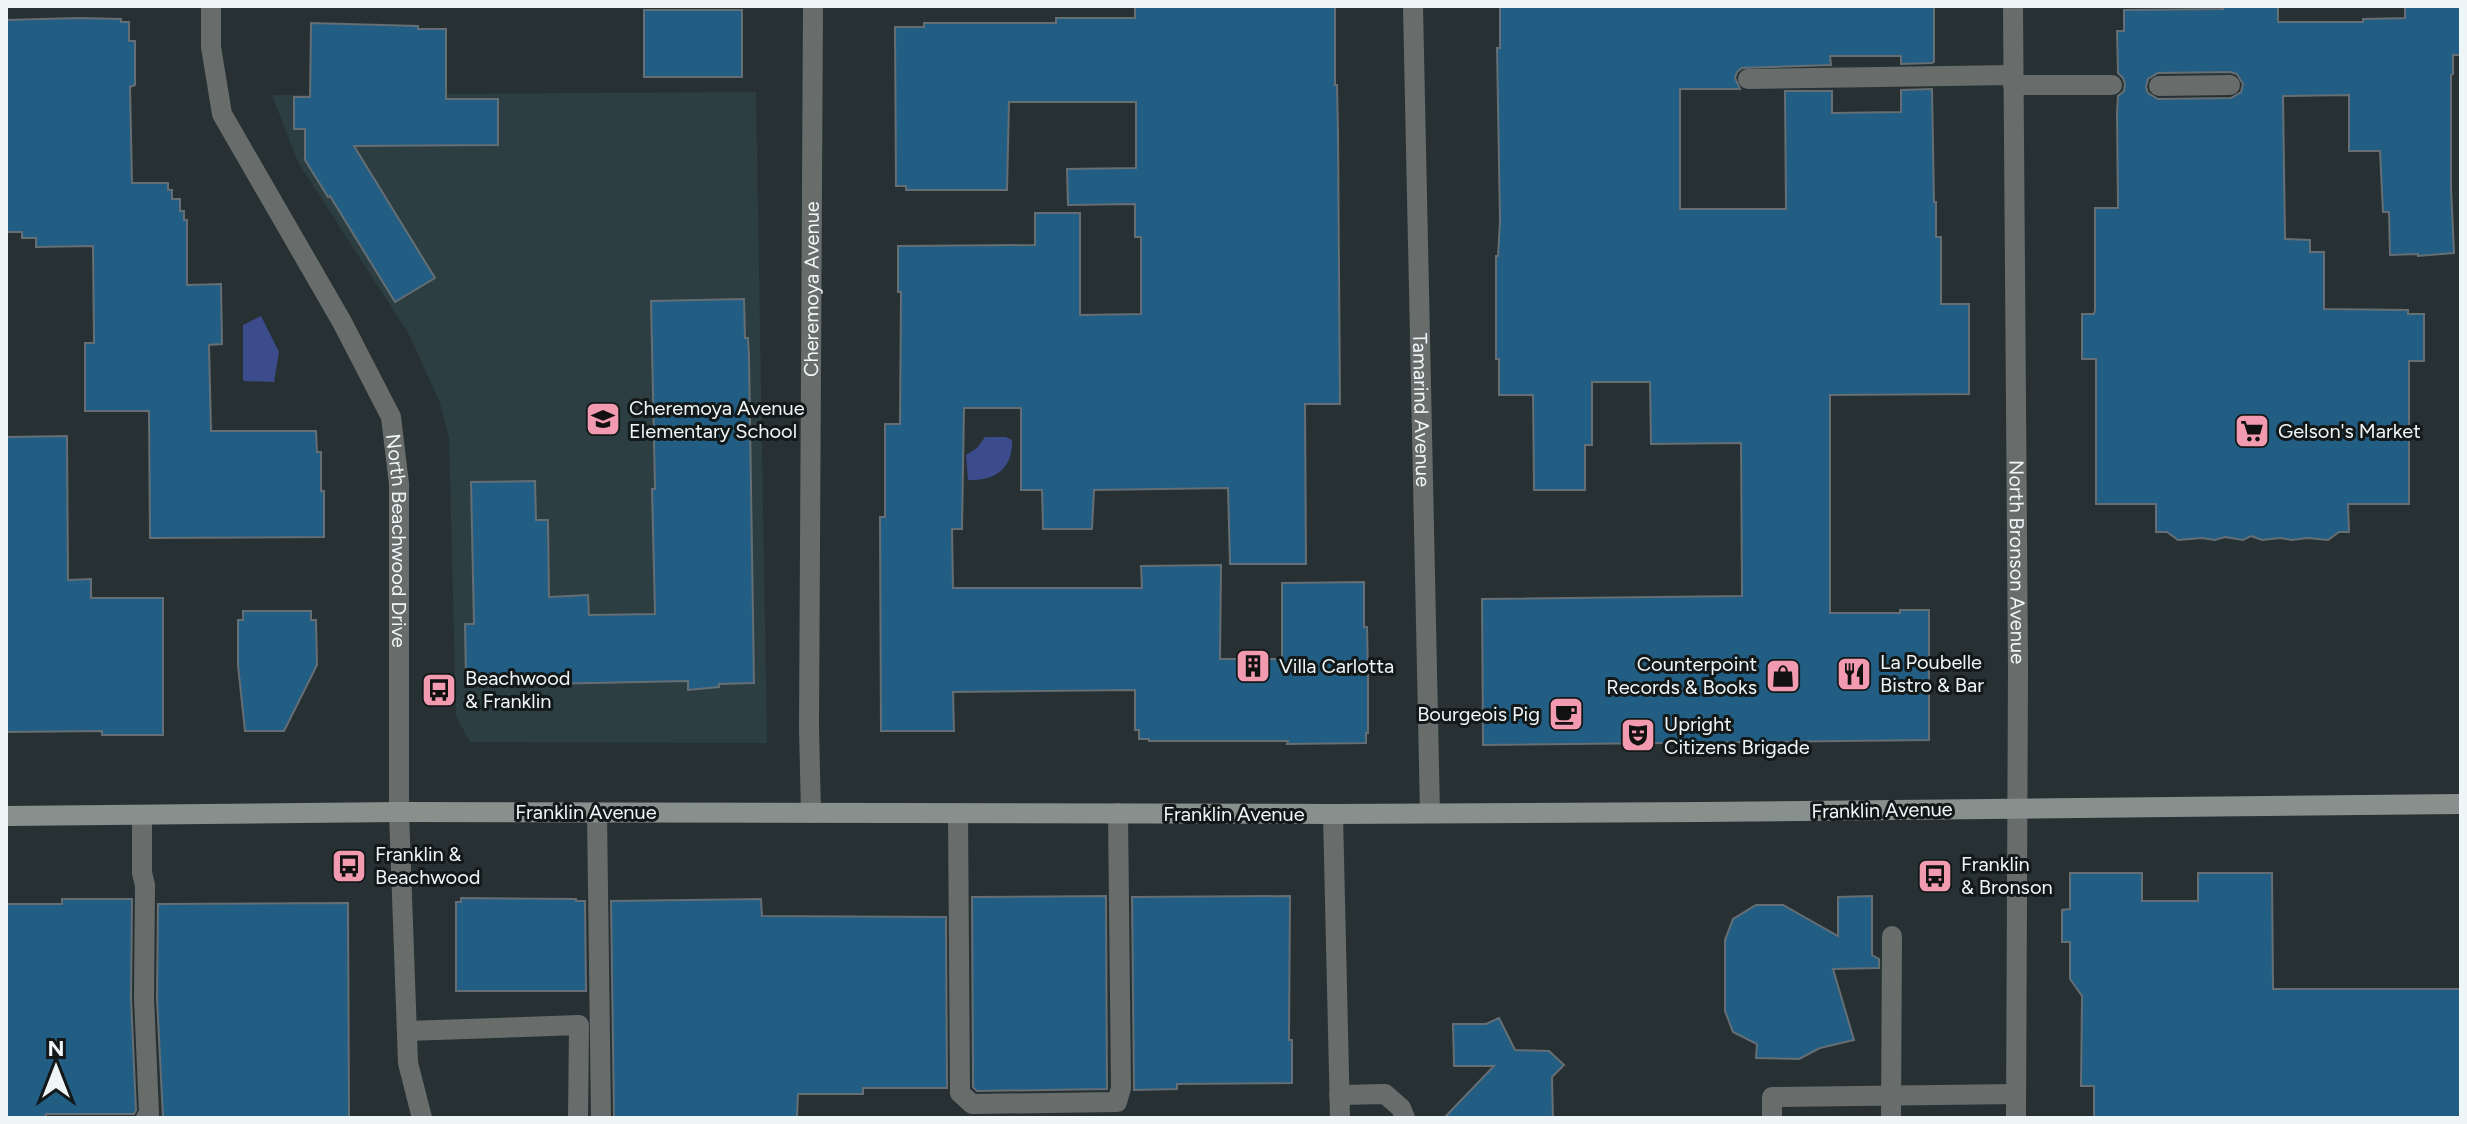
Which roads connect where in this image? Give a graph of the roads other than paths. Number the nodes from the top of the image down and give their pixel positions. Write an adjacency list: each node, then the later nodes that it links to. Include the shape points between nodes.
1 (211, 6): 12 (street, North Beachwood Drive, via 211,47 222,114 391,417 399,484)
2 (813, 6): 14 (street, Cheremoya Avenue)
3 (1413, 6): 17 (street, Tamarind Avenue)
4 (2013, 6): 6 (street, North Bronson Avenue)
5 (1748, 79): 6 (street)
6 (2013, 80): 7 (street); 11 (street, North Bronson Avenue)
7 (2112, 85)
8 (2230, 85): 9 (street)
9 (2159, 86)
10 (2461, 804): 11 (main road, Franklin Avenue)
11 (2017, 808): 17 (main road, Franklin Avenue); 23 (street, North Bronson Avenue)
12 (399, 812): 13 (main road, Franklin Avenue); 19 (main road, Franklin Avenue); 22 (street, North Beachwood Drive)
13 (597, 812): 14 (main road, Franklin Avenue); 29 (street)
14 (811, 813): 15 (main road, Franklin Avenue)
15 (958, 813): 16 (main road, Franklin Avenue); 16 (street, via 960,1093 972,1104 986,1104 1117,1102)
16 (1118, 813): 18 (main road, Franklin Avenue)
17 (1430, 813): 18 (main road, Franklin Avenue)
18 (1333, 814): 24 (street)
19 (142, 815): 20 (main road, Franklin Avenue); 26 (street)
20 (6, 816)
21 (1892, 936): 25 (street)
22 (407, 1031): 27 (street, North Beachwood Drive, via 408,1063); 28 (street, via 579,1025)
23 (2016, 1094): 25 (street); 34 (street, North Bronson Avenue)
24 (1339, 1095): 30 (street); 31 (street, via 1385,1094)
25 (1891, 1097): 32 (street, via 1772,1097); 33 (street)
26 (146, 1118)
27 (422, 1118)
28 (578, 1118)
29 (601, 1118)
30 (1340, 1118)
31 (1405, 1118)
32 (1772, 1118)
33 (1891, 1118)
34 (2016, 1118)

